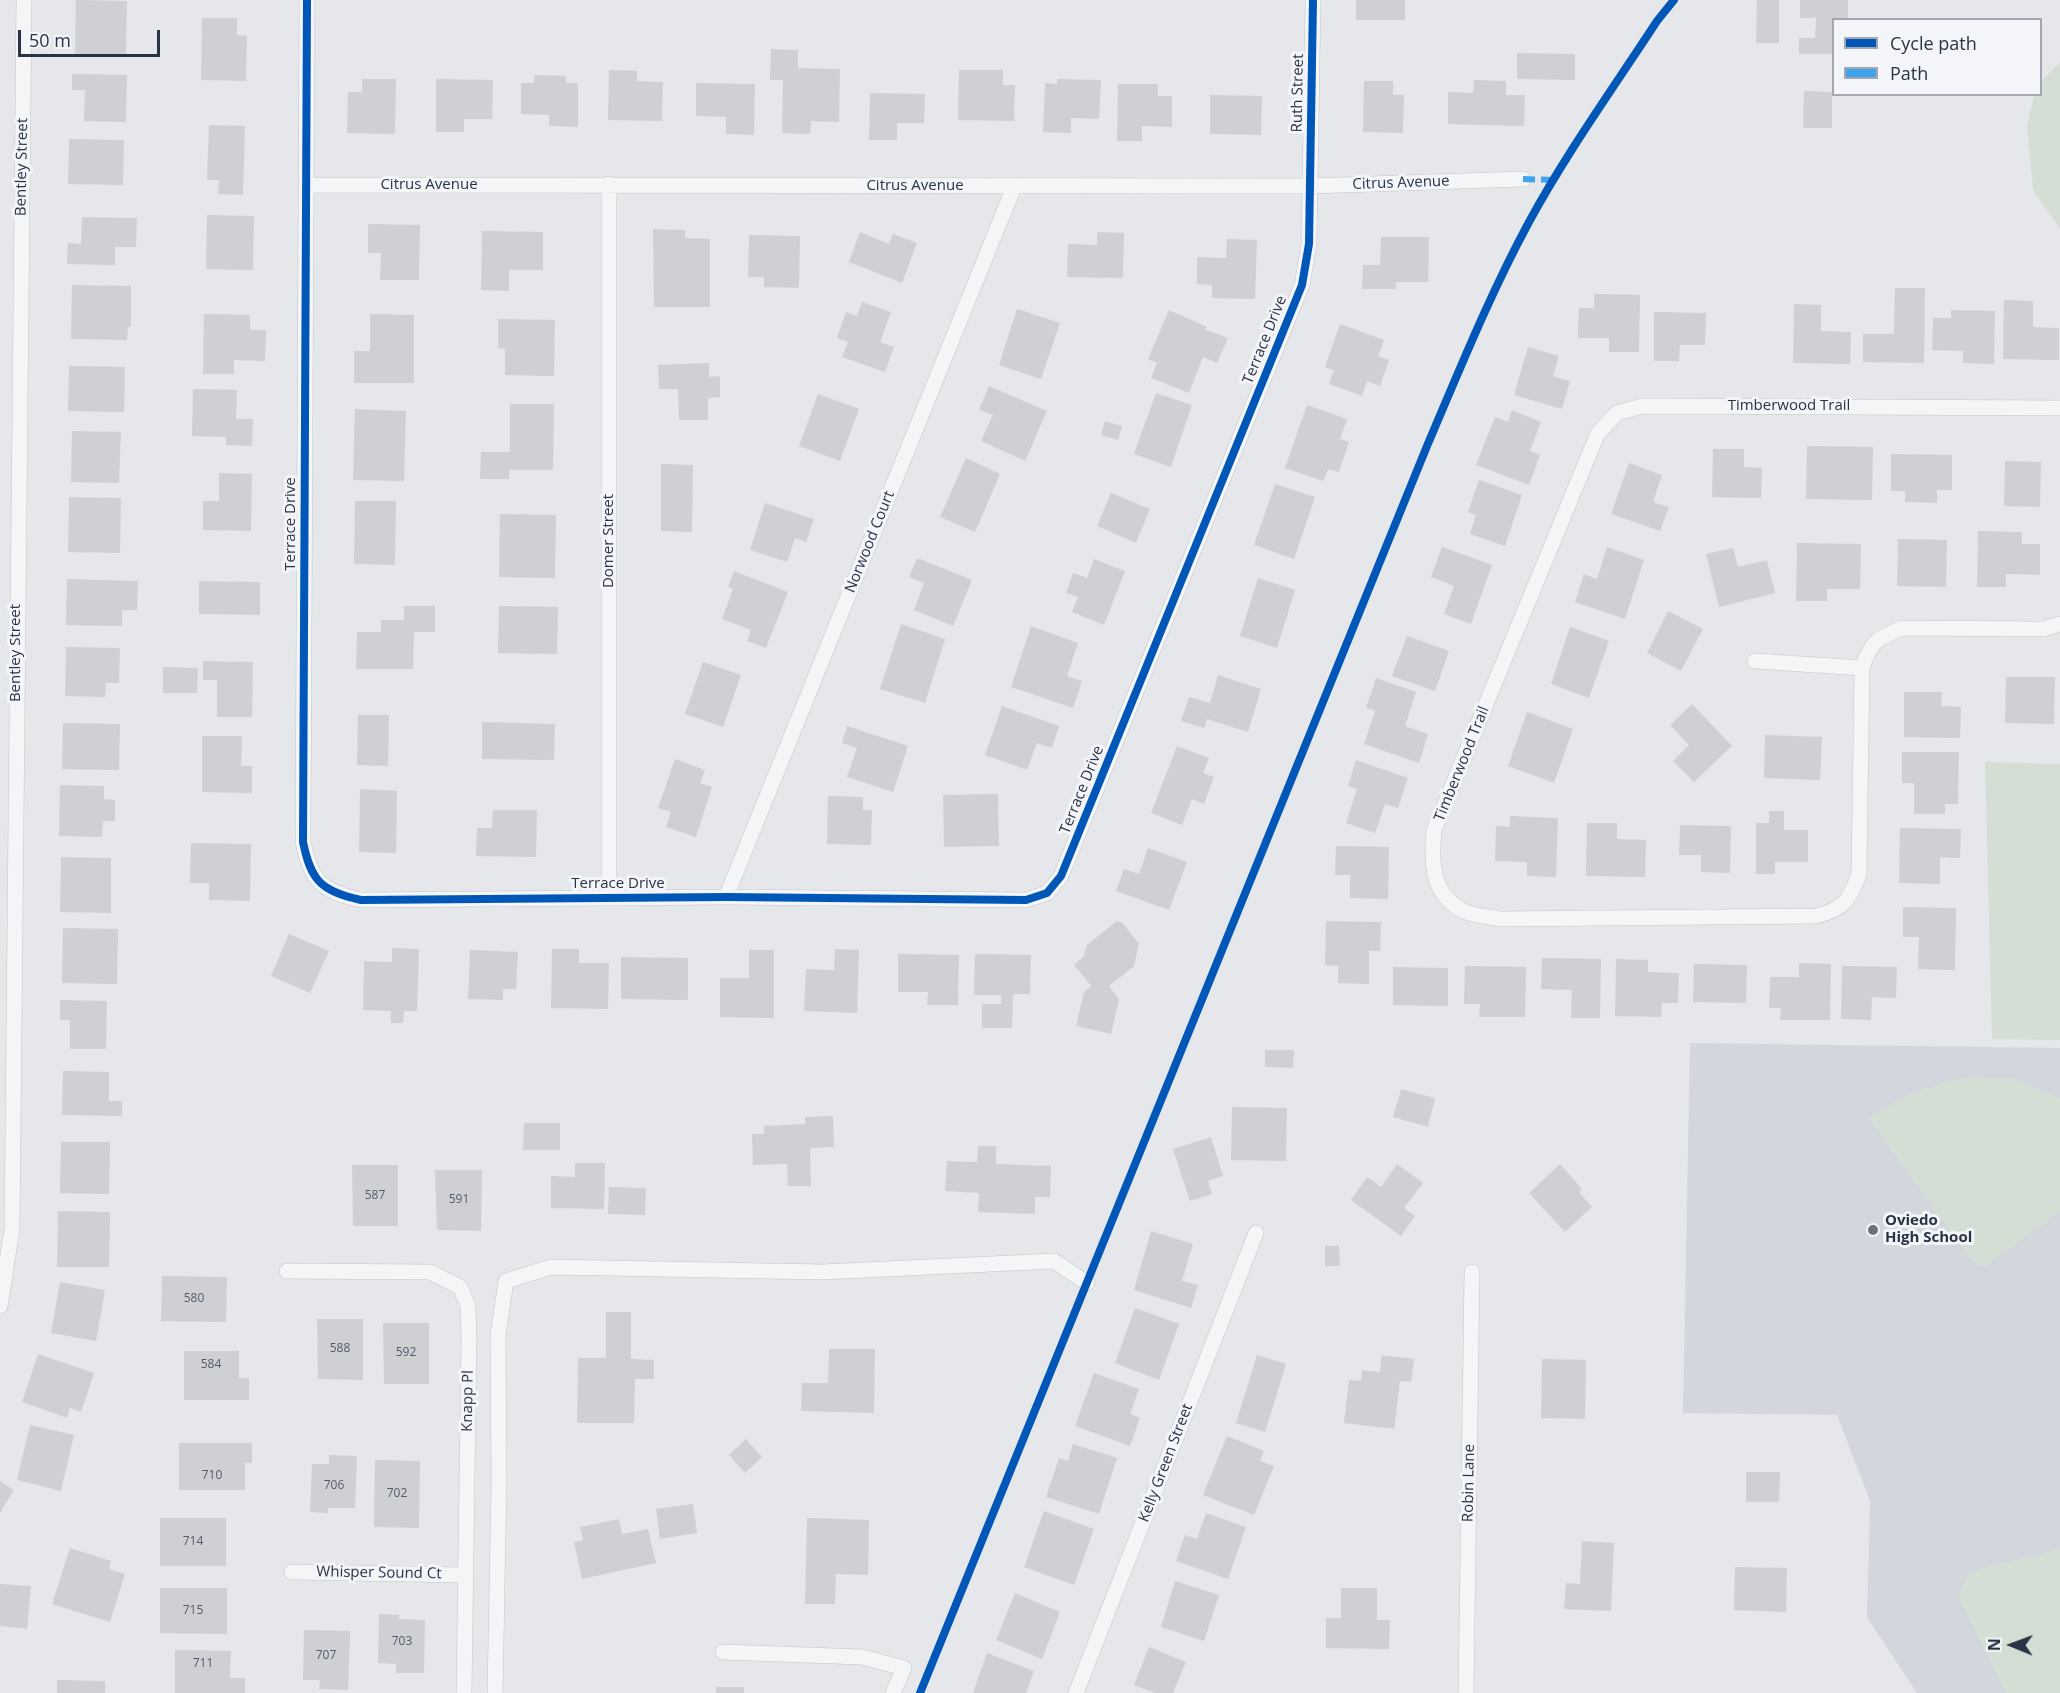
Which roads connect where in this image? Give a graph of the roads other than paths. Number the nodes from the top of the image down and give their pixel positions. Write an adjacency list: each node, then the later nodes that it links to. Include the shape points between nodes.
1 (24, 0): 11 (street, Bentley Street)
2 (307, 0): 6 (street, Terrace Drive)
3 (1313, 0): 7 (street, Ruth Street)
4 (1523, 179): 7 (street, Citrus Avenue)
5 (609, 184): 6 (street, Citrus Avenue); 8 (street, Citrus Avenue); 16 (street, Domer Street)
6 (306, 185): 16 (street, Terrace Drive, via 303,842 308,867 319,883 336,895 361,900)
7 (1310, 186): 8 (street, Citrus Avenue); 15 (street, Terrace Drive, via 1309,244 1302,285 1061,876 1047,893 1026,900)
8 (1014, 187): 15 (street, Norwood Court)
9 (2060, 408): 14 (street, Timberwood Trail, via 1642,406 1617,413 1598,433 1434,830 1431,862 1440,891 1466,912 1499,919 1816,916 1835,911 1851,896 1859,874)
10 (0, 590): 11 (street)
11 (16, 590): 21 (street, Bentley Street, via 12,1229)
12 (2060, 624): 14 (street, Timberwood Trail, via 2044,629 1902,628 1880,637 1869,648)
13 (1755, 661): 14 (street)
14 (1862, 668)
15 (726, 897): 16 (street, Terrace Drive)
16 (609, 898)
17 (1256, 1233): 28 (street, Kelly Green Street)
18 (287, 1271): 23 (street, Knapp Pl, via 429,1272 460,1287 468,1306 469,1336)
19 (1472, 1272): 29 (street, Robin Lane)
20 (1087, 1282): 26 (street, via 1054,1261 824,1272 551,1267 506,1281 498,1335)
21 (0, 1306)
22 (292, 1572): 23 (street, Whisper Sound Ct)
23 (466, 1575): 25 (street, Knapp Pl)
24 (723, 1652): 27 (street, via 862,1657 904,1668)
25 (464, 1693)
26 (495, 1693)
27 (893, 1693)
28 (1076, 1693)
29 (1466, 1693)

